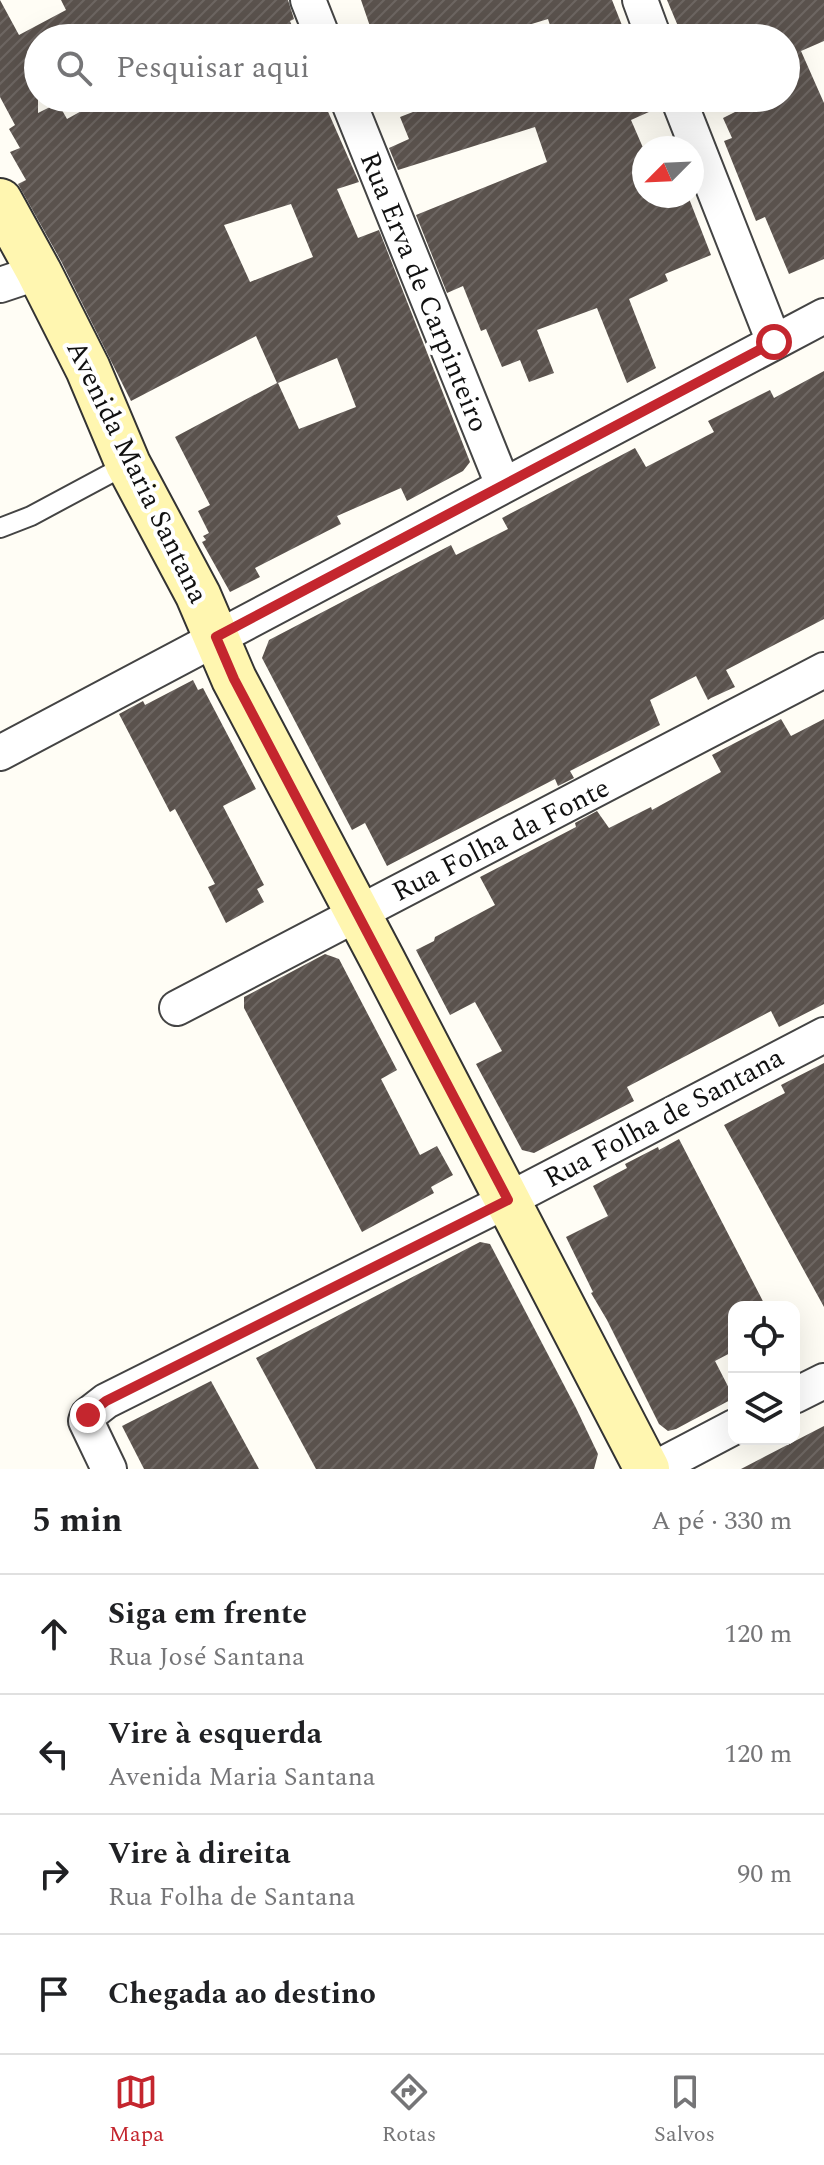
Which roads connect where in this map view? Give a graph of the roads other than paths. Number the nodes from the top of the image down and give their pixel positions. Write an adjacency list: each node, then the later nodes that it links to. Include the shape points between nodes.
1 (308, 0): 3 (street)
2 (640, 0): 4 (street)
3 (317, 24)
4 (649, 24)
5 (353, 112): 12 (street, Rua Erva de Carpinteiro)
6 (684, 112): 10 (street)
7 (0, 201): 8 (street, Avenida Maria Santana)
8 (20, 278): 11 (street, Avenida Maria Santana, via 88,369)
9 (824, 316): 10 (street)
10 (774, 342): 12 (street)
11 (128, 464): 13 (lane); 14 (street, Avenida Maria Santana)
12 (503, 485): 14 (street)
13 (0, 528)
14 (216, 637): 16 (street); 17 (street, Avenida Maria Santana)
15 (824, 670): 17 (street, Rua Folha da Fonte)
16 (0, 753)
17 (359, 914): 18 (street, Rua Folha da Fonte); 20 (street, Avenida Maria Santana)
18 (177, 1008)
19 (824, 1035): 20 (street, Rua Folha de Santana)
20 (508, 1200): 24 (street, Rua Folha de Santana, via 106,1401 86,1421); 25 (street, Avenida Maria Santana)
21 (824, 1381): 22 (street)
22 (800, 1393)
23 (728, 1430): 26 (street)
24 (109, 1469)
25 (647, 1469)
26 (654, 1469)

